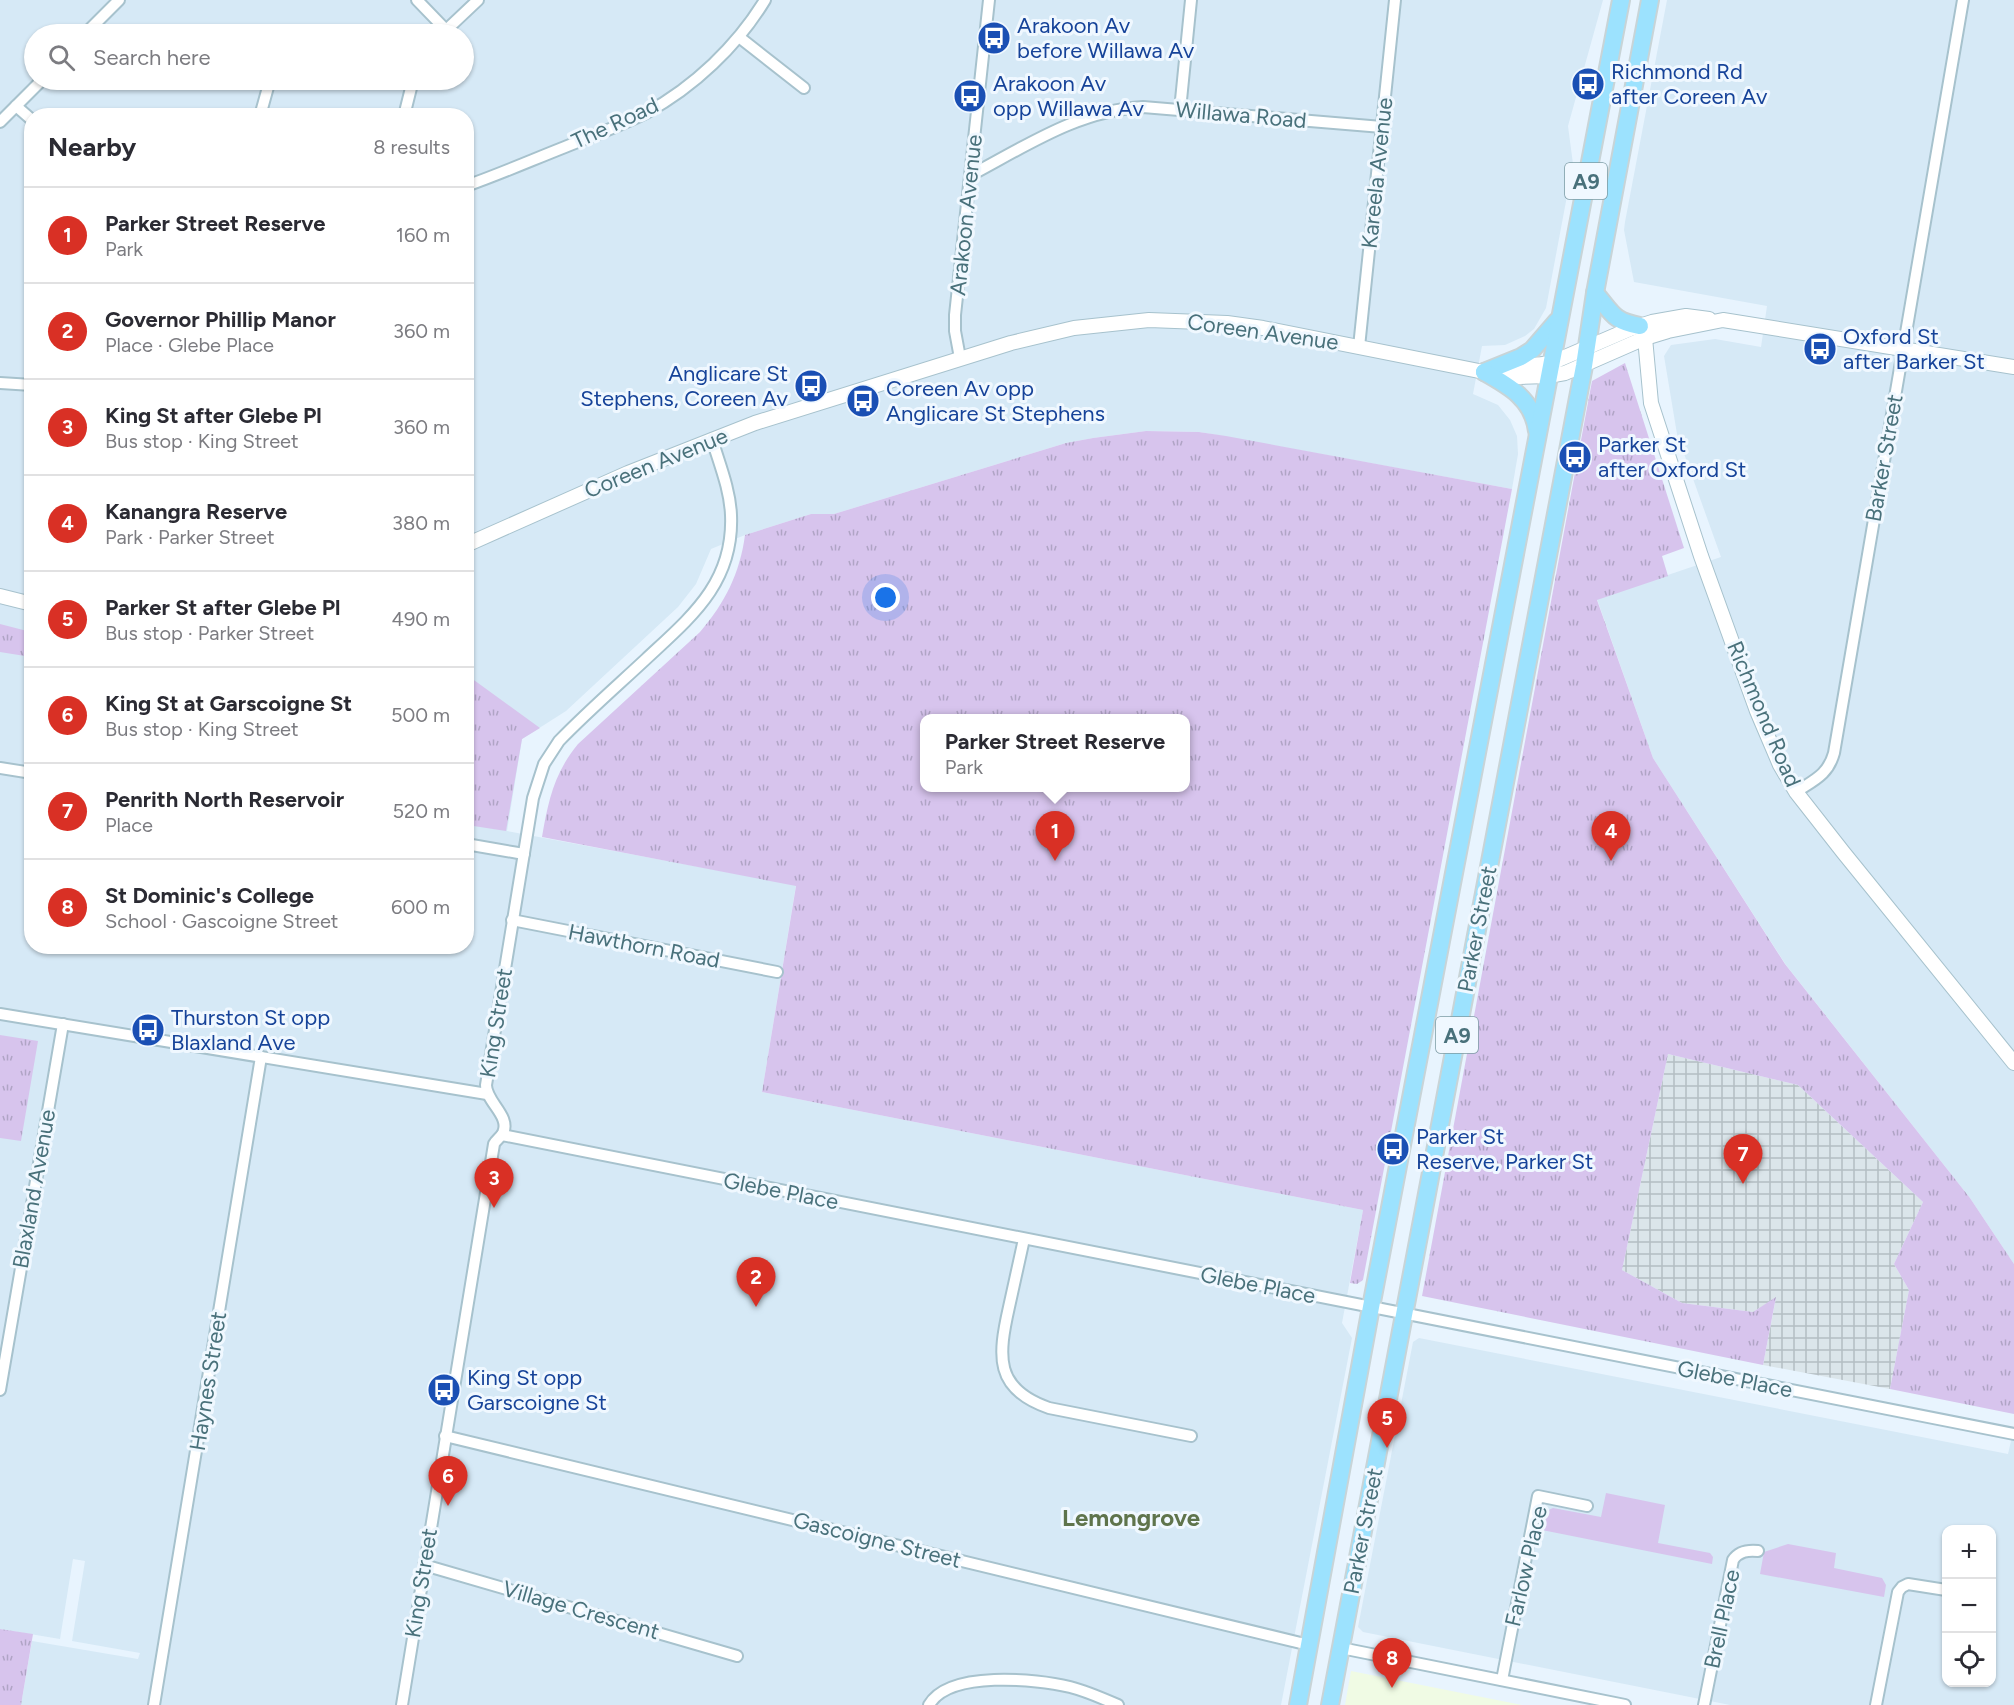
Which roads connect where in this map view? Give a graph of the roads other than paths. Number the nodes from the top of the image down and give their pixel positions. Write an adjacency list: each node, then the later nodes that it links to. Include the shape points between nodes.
1 (119, 0): 11 (street)
2 (417, 0): 12 (street)
3 (478, 0): 13 (street)
4 (765, 0): 14 (street, The Road)
5 (989, 0): 26 (street, Arakoon Avenue)
6 (1191, 0): 22 (street)
7 (1395, 0): 25 (street, Kareela Avenue)
8 (1621, 0): 29 (highway, A9)
9 (1650, 0): 28 (highway, A9)
10 (1963, 0): 32 (street, Barker Street)
11 (95, 24)
12 (437, 24)
13 (452, 24)
14 (739, 37): 15 (street); 27 (street, The Road, via 704,72 643,114)
15 (804, 88)
16 (32, 90): 19 (street)
17 (267, 90): 20 (street)
18 (410, 90): 21 (street)
19 (16, 106): 23 (street); 24 (street)
20 (262, 108)
21 (406, 108)
22 (1180, 110): 25 (street, Willawa Road); 26 (street, Willawa Road, via 1143,107 1095,114 1061,127)
23 (24, 113)
24 (0, 122)
25 (1382, 127): 31 (street, Kareela Avenue)
26 (971, 175): 34 (street, Arakoon Avenue, via 955,315)
27 (474, 183)
28 (1595, 292): 30 (highway, via 1619,321); 33 (highway, A9)
29 (1560, 318): 36 (highway, A9); 37 (highway, via 1532,350)
30 (1643, 332): 32 (street, Coreen Avenue, via 1670,318 1686,316); 33 (street, Coreen Avenue); 47 (street, Richmond Road, via 1651,403 1701,556 1757,711)
31 (1359, 346): 34 (street, Coreen Avenue, via 1245,325 1149,320 1058,330); 37 (street, Coreen Avenue)
32 (1902, 349): 35 (street, Coreen Avenue); 47 (street, Barker Street, via 1834,753 1825,772)
33 (1585, 357): 36 (street, Coreen Avenue, via 1564,373); 60 (highway, Parker Street / A9)
34 (960, 358): 41 (street, Coreen Avenue)
35 (2014, 368)
36 (1550, 370): 37 (street, Coreen Avenue, via 1520,377); 40 (highway, Parker Street / A9)
37 (1484, 372): 40 (highway, via 1522,397 1533,416)
38 (0, 383): 39 (street)
39 (24, 384)
40 (1537, 435): 59 (highway, Parker Street / A9)
41 (712, 439): 42 (street, Coreen Avenue); 49 (street, King Street, via 731,512 728,548 718,577 692,617 551,751 533,798)
42 (474, 541)
43 (0, 596): 44 (street)
44 (24, 602)
45 (0, 768): 46 (street)
46 (24, 772)
47 (1796, 792): 55 (street, Richmond Road)
48 (474, 845): 49 (street)
49 (524, 854): 50 (street, King Street)
50 (512, 920): 51 (street, Hawthorn Road); 56 (street, King Street)
51 (777, 972)
52 (0, 1014): 53 (street)
53 (63, 1024): 54 (street); 61 (street, Blaxland Avenue)
54 (261, 1057): 56 (street); 73 (street, Haynes Street)
55 (2014, 1063)
56 (487, 1094): 57 (street, King Street, via 503,1120)
57 (502, 1135): 58 (street, Glebe Place); 63 (street, King Street, via 494,1144)
58 (1024, 1239): 59 (street, Glebe Place); 64 (street, via 1001,1349 1013,1386 1032,1402 1049,1408)
59 (1371, 1307): 60 (street, Glebe Place); 69 (highway, Parker Street / A9)
60 (1404, 1314): 62 (street, Glebe Place); 70 (highway, Parker Street / A9)
61 (0, 1390)
62 (2014, 1434)
63 (445, 1436): 67 (street, King Street); 69 (street, Gascoigne Street)
64 (1191, 1436)
65 (1587, 1506): 72 (street, Farlow Place, via 1538,1496)
66 (1758, 1551): 80 (street, Brell Place, via 1739,1554 1730,1568)
67 (424, 1565): 71 (street, Village Crescent); 74 (street, King Street)
68 (1942, 1589): 81 (street, via 1908,1584 1898,1592)
69 (1309, 1645): 77 (highway, Parker Street / A9)
70 (1341, 1648): 72 (street); 78 (highway, Parker Street / A9)
71 (737, 1656)
72 (1502, 1680): 79 (street)
73 (154, 1705)
74 (402, 1705)
75 (929, 1705): 76 (street, via 952,1687 1007,1680 1070,1687)
76 (1118, 1705)
77 (1298, 1705)
78 (1330, 1705)
79 (1625, 1705)
80 (1704, 1705)
81 (1876, 1705)

